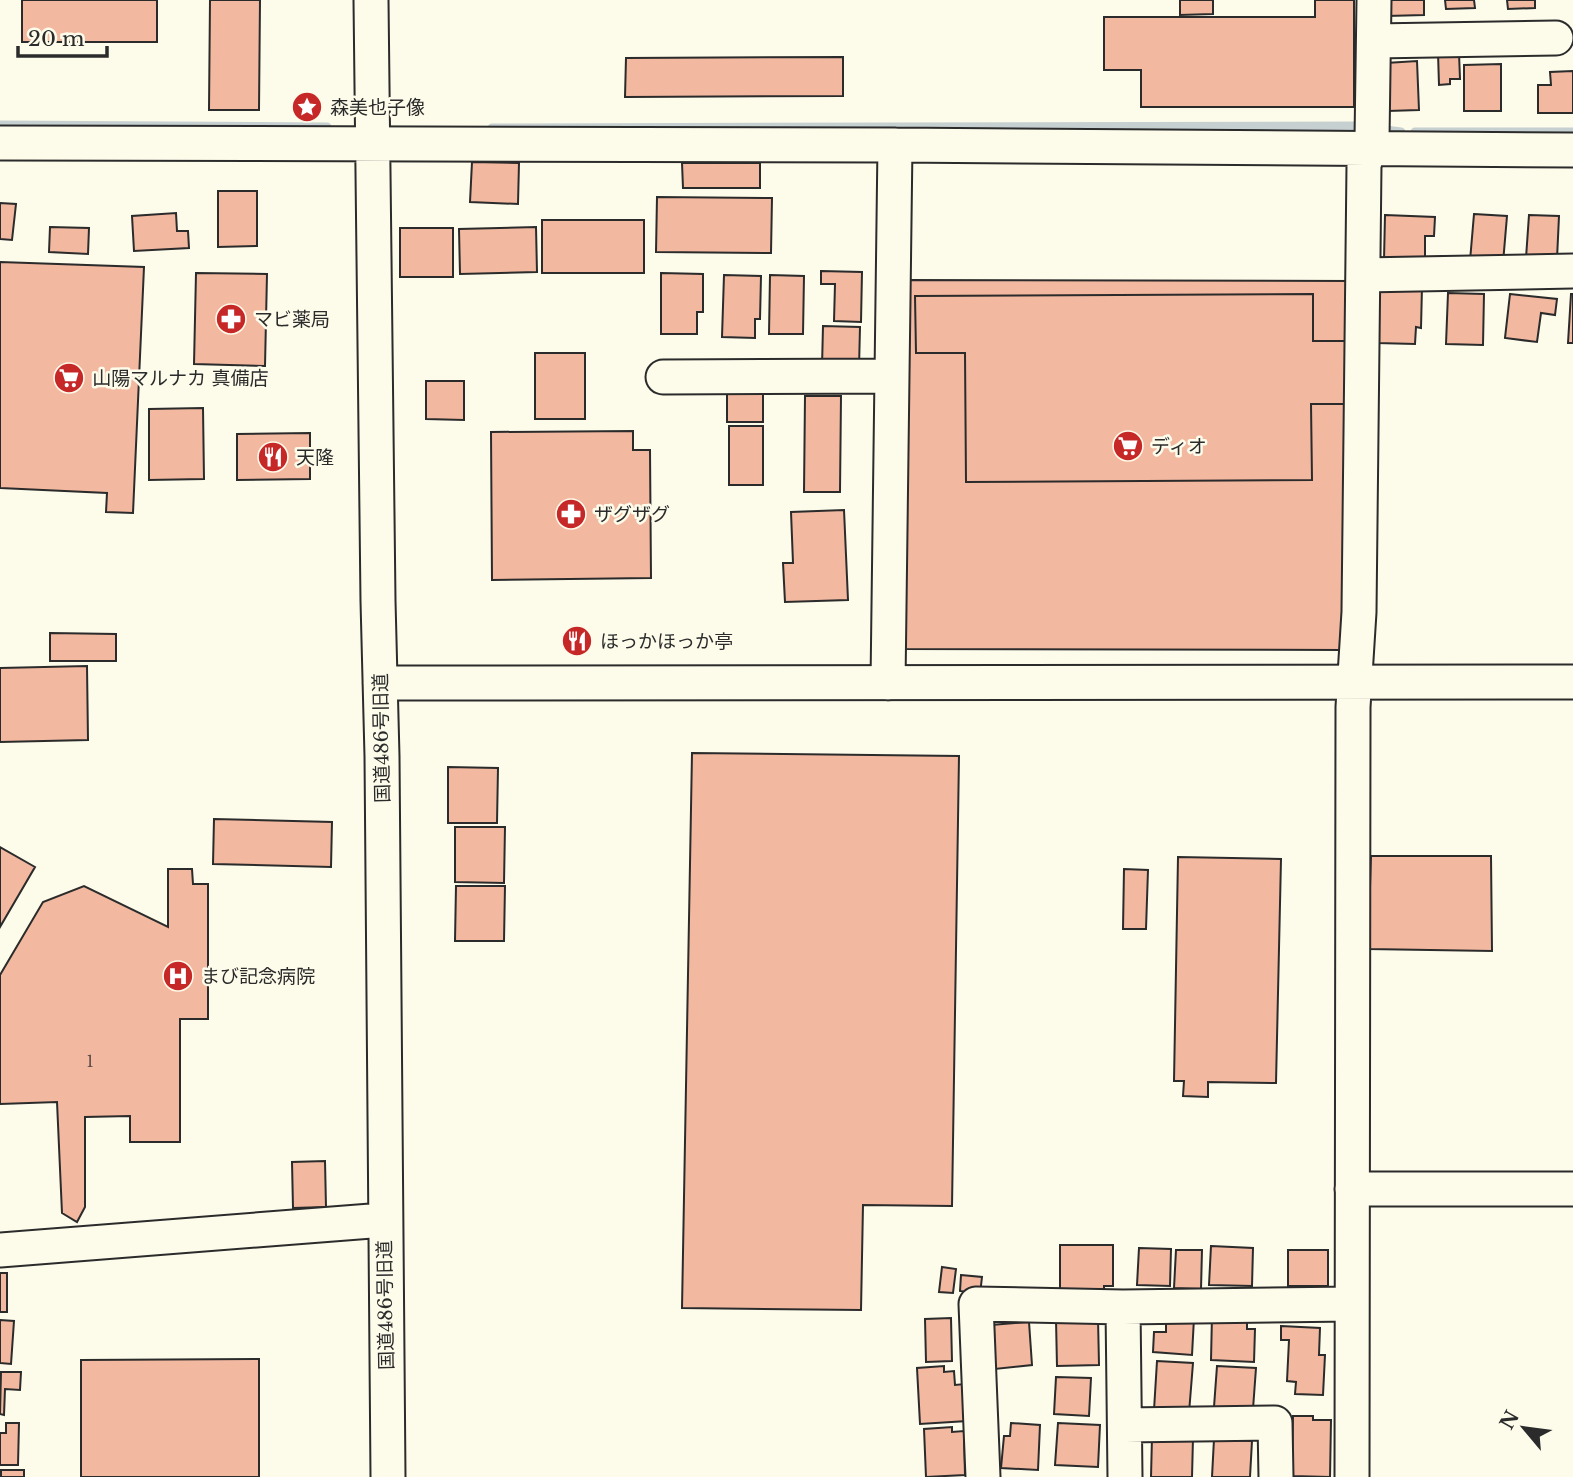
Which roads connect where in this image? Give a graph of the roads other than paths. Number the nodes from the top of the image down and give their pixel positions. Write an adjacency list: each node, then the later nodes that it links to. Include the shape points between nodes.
1 (371, 0): 5 (street, 国道486号旧道)
2 (1374, 0): 4 (street)
3 (1556, 38): 4 (street)
4 (1374, 41): 6 (street)
5 (373, 133): 7 (street); 8 (street); 15 (street, 国道486号旧道)
6 (1371, 136): 8 (street); 9 (street); 11 (street, via 1364,165)
7 (0, 144)
8 (895, 145): 12 (street)
9 (1573, 150)
10 (1573, 271): 11 (street)
11 (1363, 275): 17 (street)
12 (892, 376): 13 (street); 16 (street)
13 (663, 377)
14 (1573, 682): 17 (street)
15 (380, 683): 16 (street); 20 (street, 国道486号旧道)
16 (888, 683): 17 (street)
17 (1354, 684): 18 (street)
18 (1352, 1189): 19 (street); 22 (street)
19 (1573, 1189)
20 (384, 1220): 21 (street); 25 (street, 国道486号旧道)
21 (0, 1251)
22 (1352, 1304): 23 (street); 29 (street)
23 (1123, 1307): 24 (street); 26 (street, via 976,1304)
24 (1125, 1425): 27 (street); 28 (street, via 1275,1423)
25 (388, 1477)
26 (983, 1477)
27 (1125, 1477)
28 (1276, 1477)
29 (1352, 1477)

